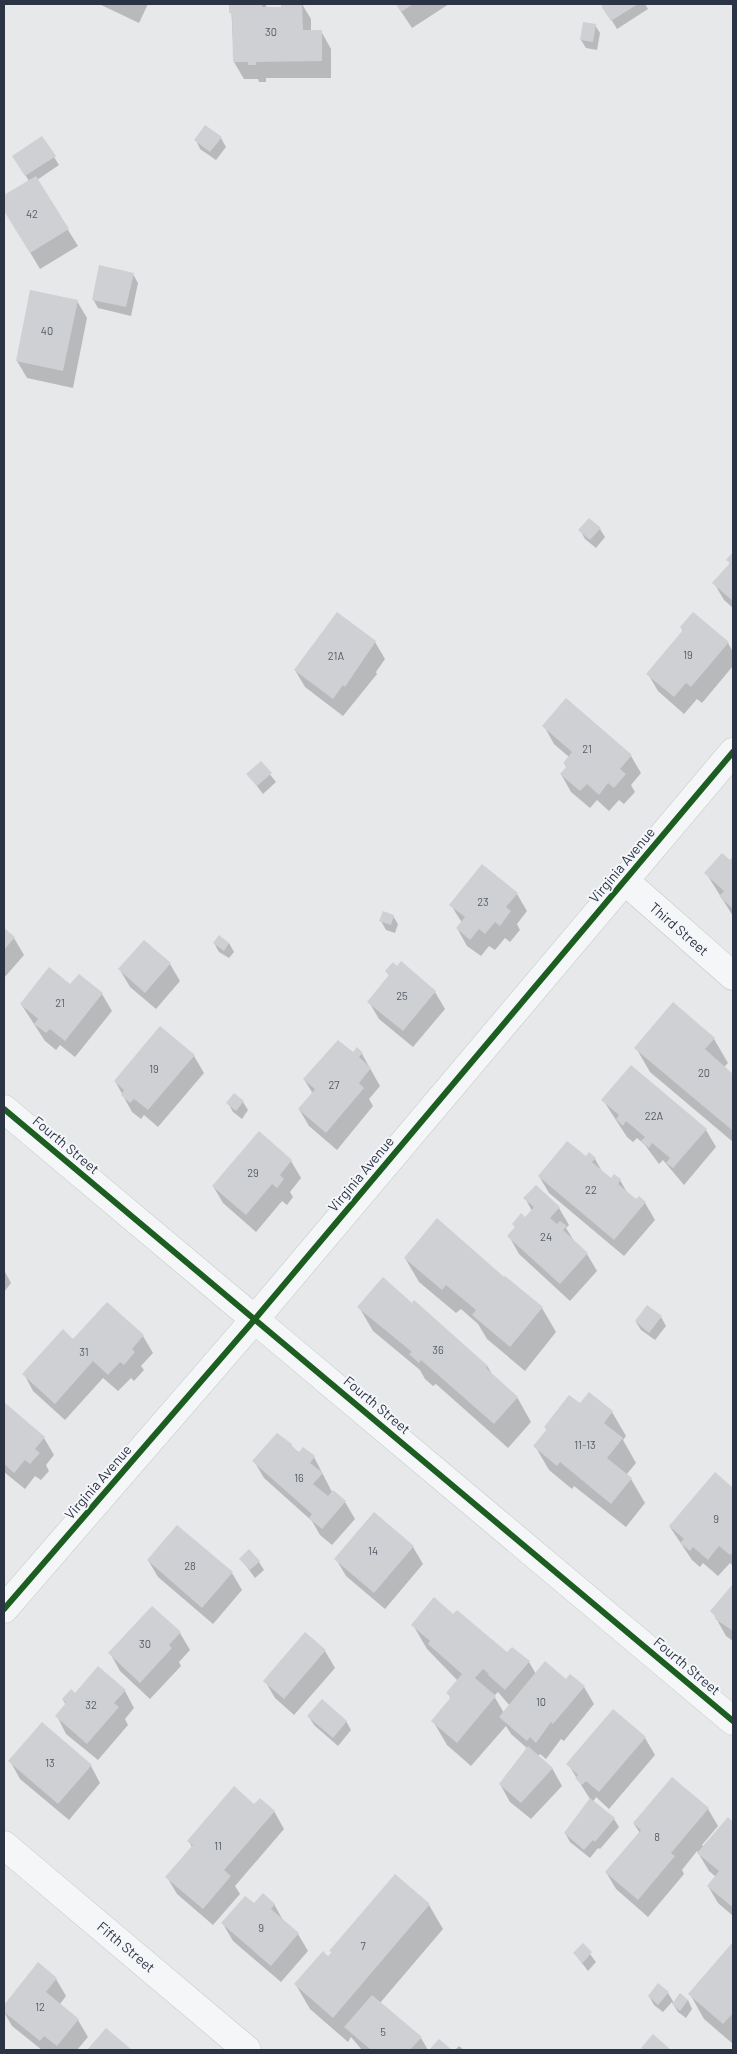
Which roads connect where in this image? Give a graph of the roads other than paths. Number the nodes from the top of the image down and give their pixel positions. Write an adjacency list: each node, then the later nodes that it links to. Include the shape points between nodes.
1 (733, 752): 2 (street, Virginia Avenue)
2 (625, 881): 3 (street, Third Street); 5 (street, Virginia Avenue)
3 (733, 976)
4 (4, 1110): 5 (street, Fourth Street)
5 (255, 1319): 6 (street, Virginia Avenue); 7 (street, Fourth Street)
6 (4, 1609)
7 (733, 1721)
8 (4, 1845): 9 (street, Fifth Street)
9 (247, 2050)

